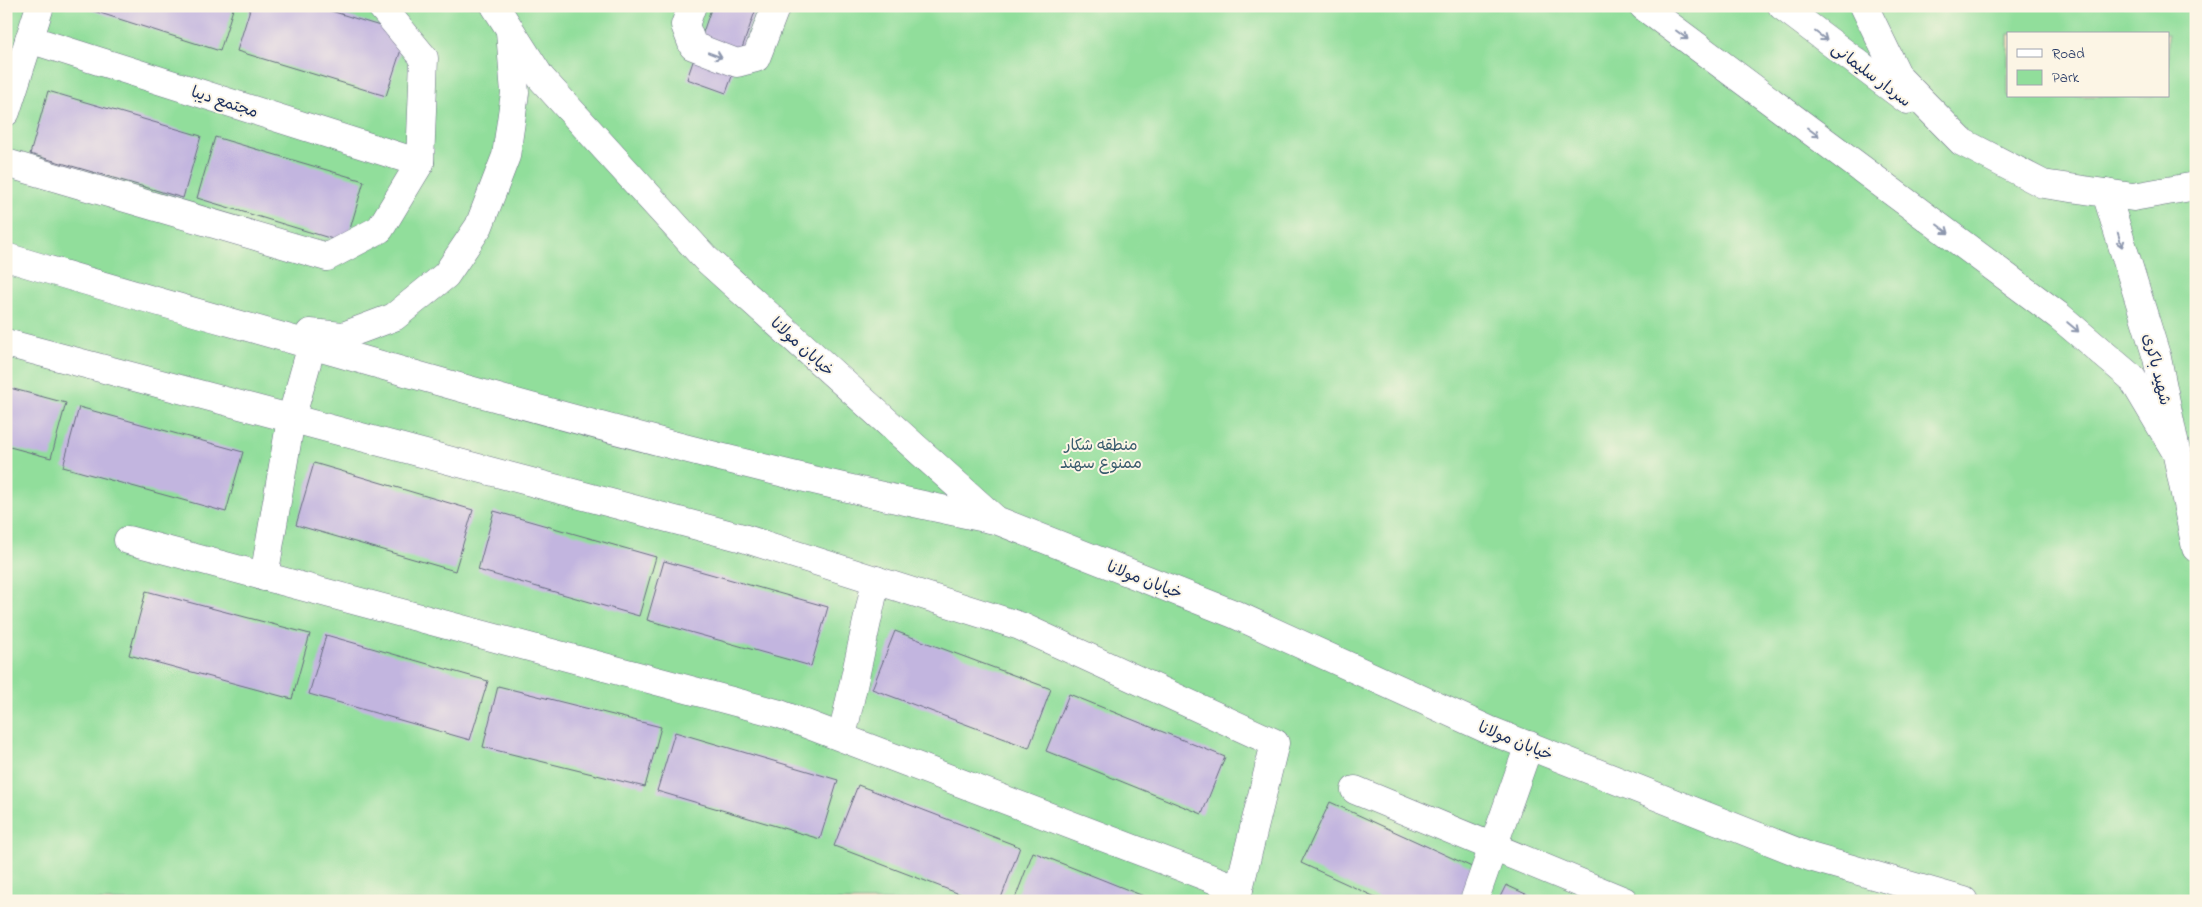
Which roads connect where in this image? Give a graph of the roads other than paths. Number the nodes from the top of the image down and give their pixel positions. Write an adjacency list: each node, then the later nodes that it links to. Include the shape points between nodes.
1 (40, 6): 9 (street)
2 (381, 6): 13 (street, via 424,58)
3 (692, 6): 4 (street, one-way to 4, via 685,25 693,46 737,63 756,58)
4 (776, 6)
5 (1643, 6): 21 (street, one-way to 21, via 2059,316 2132,378)
6 (1782, 6): 11 (street, سردار سلیمانی, one-way to 11)
7 (1864, 6): 11 (street, via 1899,78)
8 (502, 17): 17 (street, via 515,93 506,156 479,226 446,275 394,317 343,336); 22 (street, خیابان مولانا, via 541,78 705,258)
9 (30, 39): 10 (street); 13 (street, مجتمع دیبا)
10 (6, 112)
11 (1962, 142): 15 (street, via 2043,184)
12 (6, 163): 13 (street, via 327,257 380,229)
13 (420, 163)
14 (2196, 186): 15 (street, via 2133,197)
15 (2106, 193): 21 (street, شهید باکری, one-way to 21, via 2157,358)
16 (6, 257): 17 (street)
17 (254, 328): 19 (street)
18 (6, 343): 20 (street)
19 (312, 345): 20 (street); 22 (street, via 733,461 902,502)
20 (291, 418): 25 (street); 26 (street, via 743,538)
21 (2179, 457): 24 (street, شهید باکری)
22 (996, 520): 28 (street, خیابان مولانا, via 1234,614)
23 (128, 540): 25 (street)
24 (2196, 548)
25 (264, 577): 27 (street, via 780,714)
26 (876, 580): 27 (street); 31 (street, via 1020,626 1275,743)
27 (842, 737): 31 (street)
28 (1529, 745): 30 (street); 34 (street, خیابان مولانا, via 1810,856)
29 (1355, 790): 30 (street)
30 (1493, 847): 32 (street); 33 (street)
31 (1237, 895)
32 (1474, 901)
33 (1624, 901)
34 (1964, 901)

